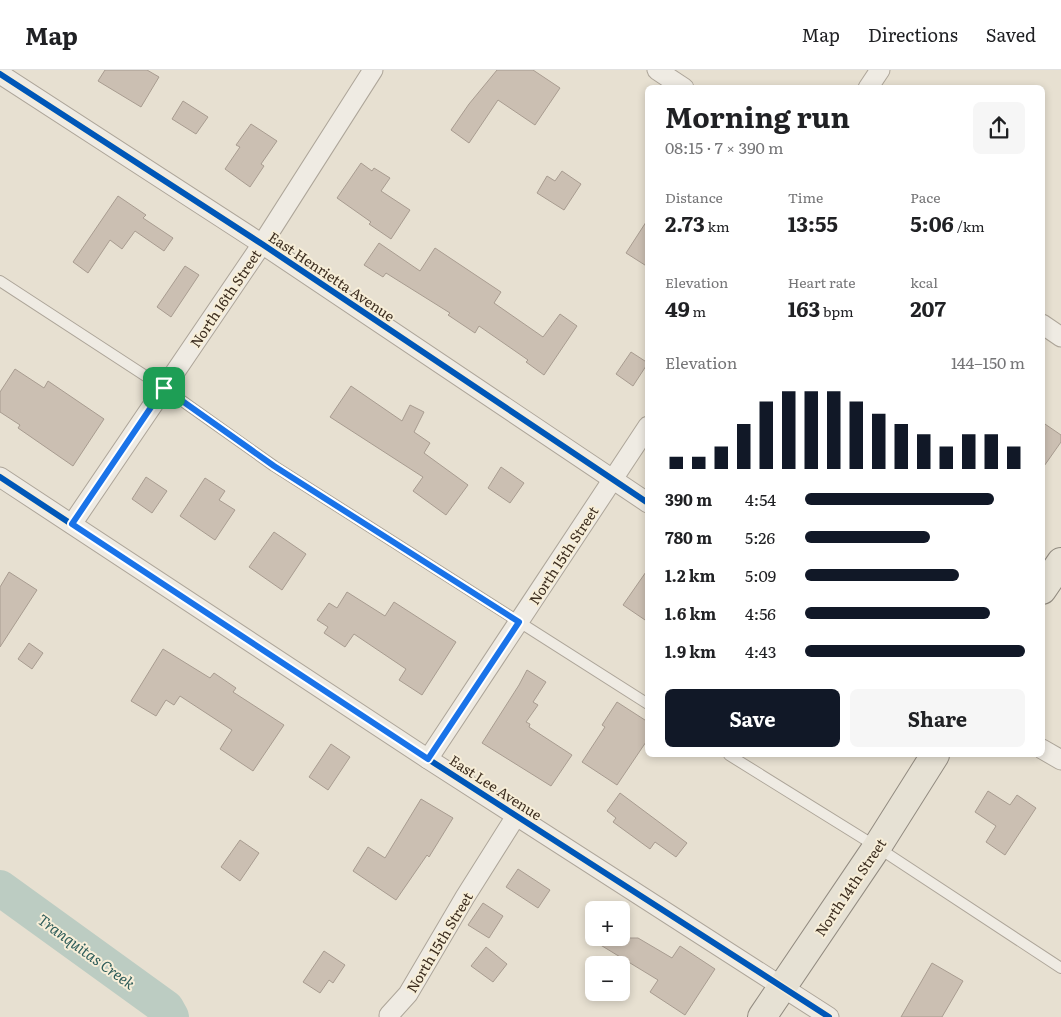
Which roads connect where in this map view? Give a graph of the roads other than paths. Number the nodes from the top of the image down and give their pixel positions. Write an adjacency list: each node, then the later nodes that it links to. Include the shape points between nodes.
1 (373, 70): 7 (street, North 16th Street)
2 (657, 70): 5 (street)
3 (880, 70): 6 (street)
4 (0, 74): 7 (street, East Henrietta Avenue)
5 (680, 85)
6 (870, 85)
7 (262, 244): 11 (street, North 16th Street); 14 (street, East Henrietta Avenue)
8 (0, 281): 11 (lane)
9 (1045, 326): 10 (street)
10 (1061, 336)
11 (164, 388): 16 (street, North 16th Street); 19 (lane, via 274,466)
12 (645, 431): 14 (street, North 15th Street)
13 (0, 477): 16 (street, East Lee Avenue)
14 (613, 480): 15 (street, East Henrietta Avenue); 19 (street, North 15th Street)
15 (645, 501)
16 (72, 524): 24 (street, East Lee Avenue)
17 (1061, 562): 18 (main road)
18 (1045, 586)
19 (519, 622): 20 (lane); 24 (street, North 15th Street)
20 (645, 702)
21 (1045, 751): 25 (street)
22 (732, 757): 27 (lane)
23 (934, 757): 27 (main road, North 14th Street)
24 (428, 759): 26 (street, East Lee Avenue)
25 (1061, 760)
26 (516, 816): 29 (street, East Lee Avenue); 30 (street, North 15th Street, via 408,994)
27 (876, 847): 28 (lane); 29 (main road, North 14th Street)
28 (1061, 968)
29 (782, 986): 31 (main road, North 14th Street); 32 (street, East Lee Avenue)
30 (389, 1014)
31 (762, 1017)
32 (829, 1017)

